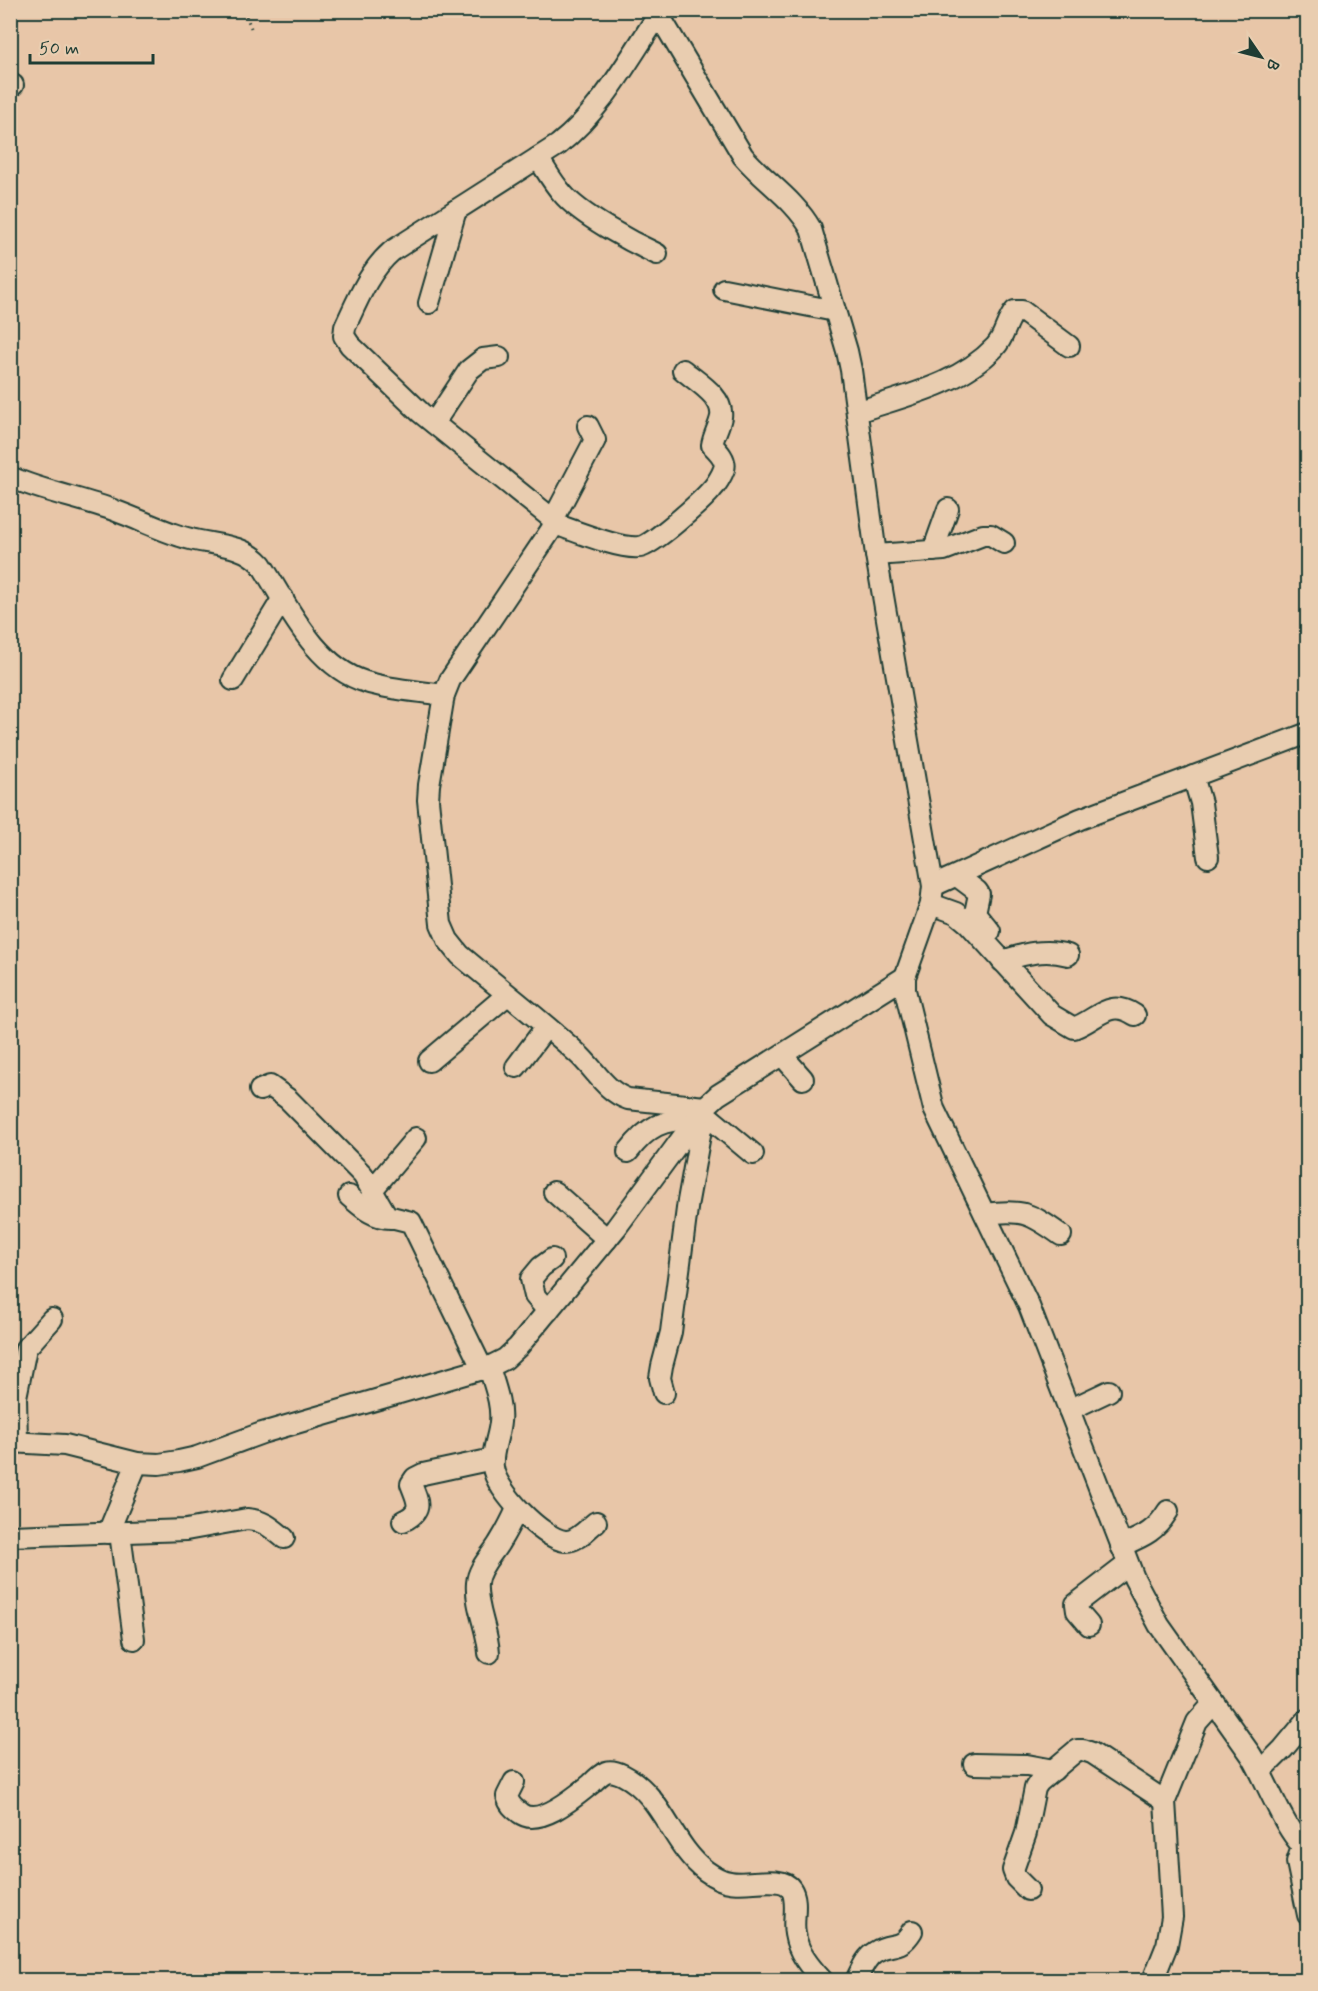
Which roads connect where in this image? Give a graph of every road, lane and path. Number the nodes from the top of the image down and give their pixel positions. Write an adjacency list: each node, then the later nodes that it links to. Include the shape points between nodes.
1 (244, 10): 3 (path)
2 (658, 12): 4 (street, via 593,113 577,130); 9 (street, via 743,156 802,214 811,229)
3 (251, 28)
4 (538, 158): 5 (street); 6 (street, via 563,195 630,242)
5 (456, 210): 8 (street); 14 (street, via 380,261 371,272 344,336)
6 (657, 254)
7 (724, 288): 9 (street)
8 (429, 303)
9 (835, 311): 13 (street, via 847,351)
10 (1069, 346): 13 (street, via 1022,311 1015,311 995,347 966,370 944,382)
11 (499, 357): 14 (street, via 483,359 469,370)
12 (683, 370): 18 (street, via 717,399 721,408 712,445 721,455 724,469 713,489 654,542 640,547 619,545)
13 (857, 412): 21 (street)
14 (434, 423): 18 (street)
15 (588, 426): 18 (street, via 595,440)
16 (10, 477): 22 (street, via 115,510 186,538 241,549 261,564)
17 (948, 509): 20 (street)
18 (554, 521): 24 (street, via 459,664)
19 (1004, 543): 20 (street, via 983,535)
20 (933, 550): 21 (street)
21 (876, 555): 29 (street)
22 (283, 598): 23 (street); 24 (street, via 315,648 346,674 367,683)
23 (233, 680)
24 (444, 695): 34 (street, via 428,800 441,924 460,955)
25 (1308, 733): 26 (street)
26 (1193, 777): 27 (street, via 1201,802); 28 (street, via 1080,819)
27 (1208, 857)
28 (957, 876): 29 (street); 30 (street, via 979,894 976,917)
29 (932, 895): 32 (street, via 956,913); 33 (street)
30 (998, 939)
31 (1068, 955): 32 (street, via 1045,951)
32 (1002, 961): 35 (street, via 1052,1015 1074,1028 1109,1009)
33 (904, 977): 37 (street); 49 (street, via 934,1109)
34 (507, 995): 36 (street); 38 (street)
35 (1135, 1015)
36 (546, 1027): 39 (street); 42 (street, via 617,1095)
37 (782, 1054): 40 (street); 42 (street, via 718,1095)
38 (429, 1061)
39 (516, 1067)
40 (803, 1079)
41 (260, 1090): 46 (street, via 270,1086 288,1099 363,1175)
42 (702, 1113): 44 (street, via 656,1124); 45 (street); 52 (street); 58 (street, via 673,1322 660,1378)
43 (416, 1138): 46 (street)
44 (628, 1152)
45 (753, 1154)
46 (372, 1190): 50 (street, via 384,1212)
47 (554, 1192): 52 (street)
48 (349, 1196): 50 (street, via 371,1214)
49 (985, 1214): 51 (street, via 1011,1210 1026,1213); 59 (street, via 1029,1306)
50 (392, 1218): 56 (street, via 407,1219 414,1226)
51 (1061, 1235)
52 (607, 1239): 54 (street)
53 (552, 1259): 54 (street, via 531,1279 535,1296)
54 (548, 1311): 56 (street, via 518,1347)
55 (52, 1318): 60 (street, via 26,1348 16,1397)
56 (486, 1369): 61 (street, via 501,1415); 62 (street, via 262,1433 197,1457 159,1464)
57 (1109, 1391): 59 (street)
58 (664, 1393)
59 (1069, 1410): 70 (street)
60 (14, 1442): 62 (street, via 65,1445)
61 (493, 1459): 63 (street, via 495,1476); 65 (street, via 415,1478 411,1484 417,1509)
62 (137, 1463): 67 (street)
63 (517, 1509): 66 (street, via 566,1541 575,1539); 73 (street, via 476,1584)
64 (1168, 1511): 70 (street, via 1157,1527)
65 (403, 1521)
66 (596, 1522)
67 (114, 1533): 68 (street); 69 (street, via 186,1530 258,1520); 72 (street)
68 (10, 1536)
69 (284, 1538)
70 (1125, 1555): 71 (street, via 1076,1604); 74 (street, via 1159,1626)
71 (1089, 1625)
72 (134, 1639)
73 (489, 1653)
74 (1214, 1703): 78 (street); 80 (street, via 1197,1722)
75 (1308, 1719): 78 (street)
76 (974, 1764): 77 (street)
77 (1054, 1770): 80 (street, via 1077,1750 1083,1750); 82 (street, via 1035,1788 1026,1833 1014,1862 1016,1878)
78 (1261, 1771): 81 (street, via 1293,1836)
79 (514, 1782): 85 (street, via 507,1796 509,1803 530,1818 559,1808 606,1772 618,1772 632,1780 661,1811 687,1853 704,1870 731,1883 775,1880 791,1888 794,1934 800,1951)
80 (1165, 1801): 87 (street, via 1172,1917 1167,1945)
81 (1305, 1848): 83 (street, via 1297,1862)
82 (1028, 1890)
83 (1308, 1915)
84 (912, 1931): 86 (street, via 903,1943 875,1952 867,1959)
85 (822, 1980)
86 (856, 1980)
87 (1153, 1980)

